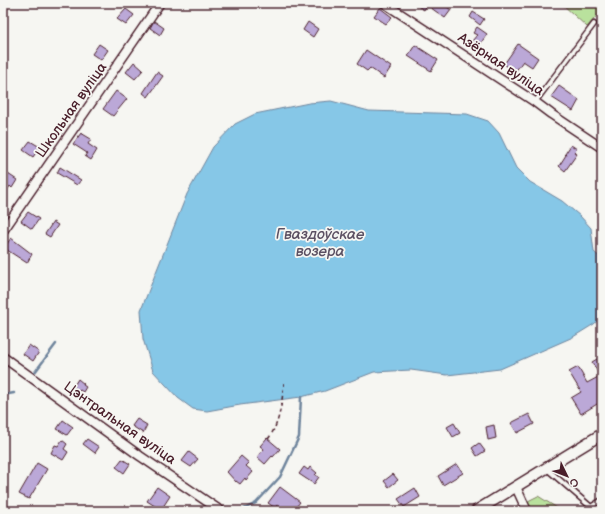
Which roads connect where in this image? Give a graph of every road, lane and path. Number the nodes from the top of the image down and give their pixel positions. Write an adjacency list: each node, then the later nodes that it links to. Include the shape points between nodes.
1 (160, 3): 6 (street, Школьная вуліца)
2 (384, 3): 4 (street, Азёрная вуліца)
3 (594, 24): 4 (lane)
4 (535, 102): 5 (street, Азёрная вуліца)
5 (602, 148)
6 (3, 231)
7 (3, 358): 14 (street, Цэнтральная вуліца)
8 (284, 383): 10 (path, via 282,403 273,433)
9 (602, 434): 11 (street)
10 (268, 439)
11 (546, 469): 12 (street); 13 (lane, via 591,507)
12 (516, 487): 15 (street); 16 (street)
13 (602, 500)
14 (221, 511)
15 (476, 511)
16 (527, 511)

